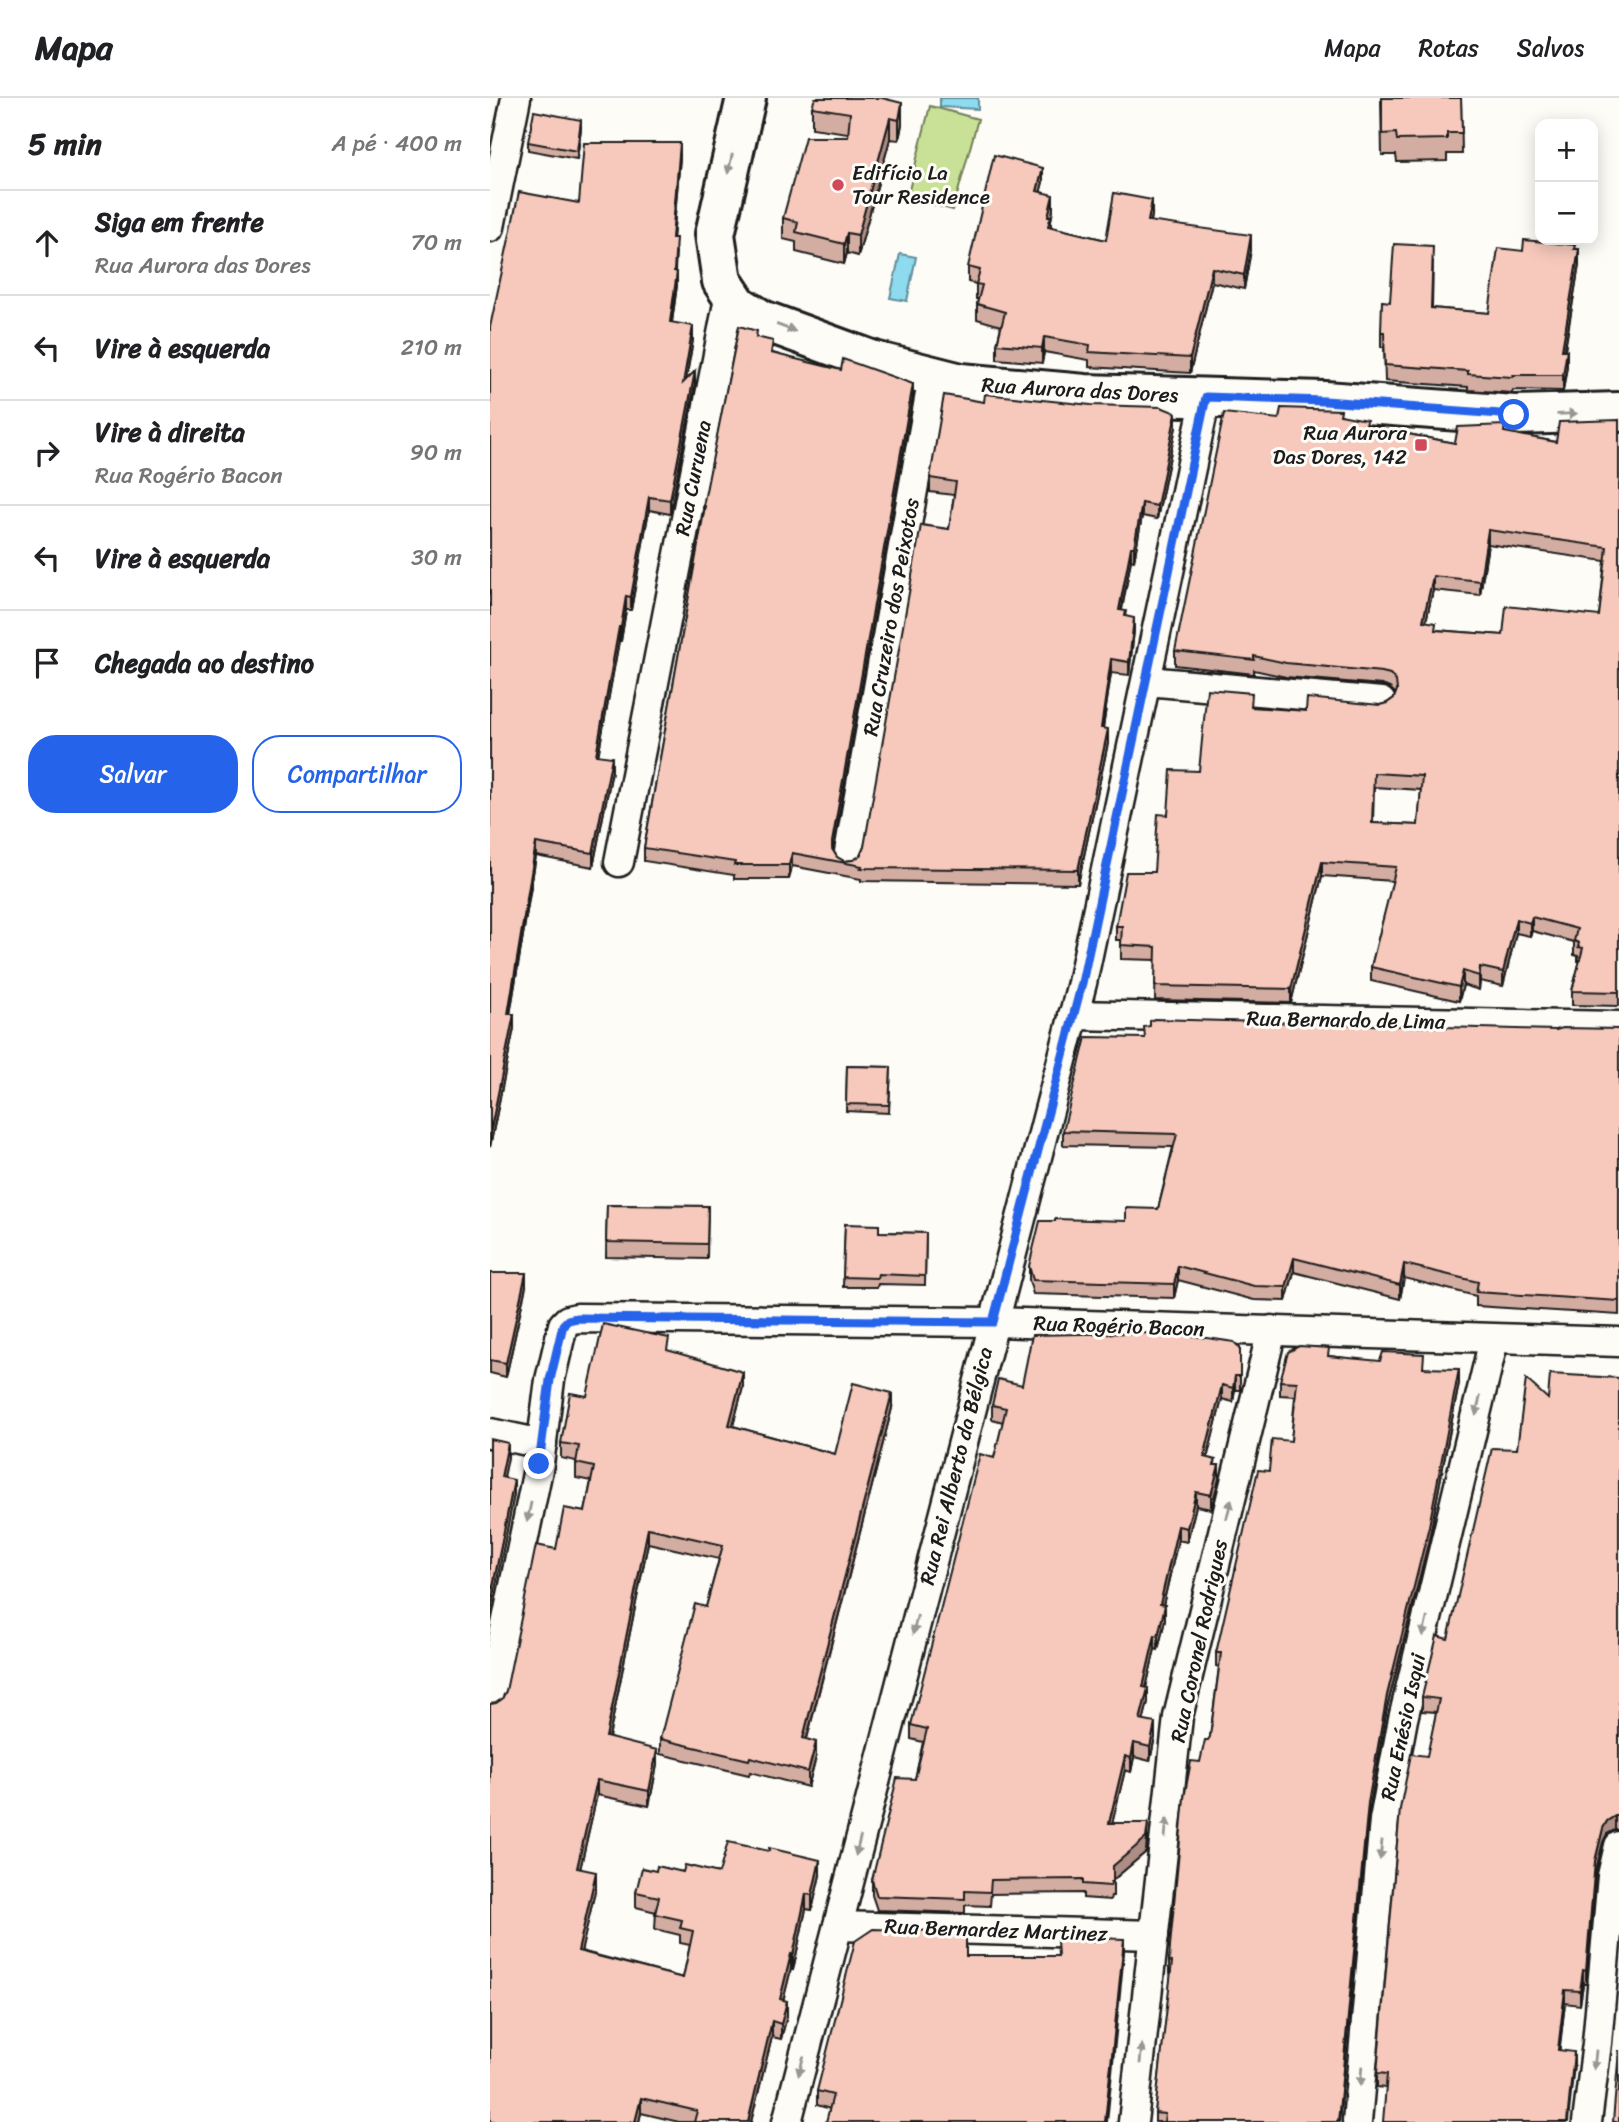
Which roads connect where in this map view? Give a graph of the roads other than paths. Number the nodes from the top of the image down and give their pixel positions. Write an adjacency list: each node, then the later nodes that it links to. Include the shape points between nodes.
1 (516, 98): 3 (street)
2 (746, 98): 4 (main road, one-way to 4, via 715,234 722,281)
3 (490, 227)
4 (730, 292): 5 (main road, Rua Aurora das Dores, one-way to 5, via 738,305 762,320); 11 (street, Rua Curuena)
5 (933, 377): 6 (main road, Rua Aurora das Dores, via 1085,394); 10 (street, Rua Cruzeiro dos Peixotos)
6 (1206, 397): 7 (main road, Rua Aurora das Dores, one-way to 7, via 1514,415); 8 (street, Rua Rei Alberto da Bélgica)
7 (1619, 412)
8 (1147, 681): 9 (street); 12 (street, Rua Rei Alberto da Bélgica)
9 (1381, 702)
10 (848, 858)
11 (619, 862)
12 (1073, 1015): 13 (street, Rua Bernardo de Lima); 14 (street, Rua Rei Alberto da Bélgica)
13 (1619, 1026)
14 (993, 1322): 15 (street, Rua Rogério Bacon); 19 (street, Rua Rogério Bacon, via 568,1320 550,1380); 22 (street, Rua Rei Alberto da Bélgica, one-way to 22)
15 (1272, 1331): 16 (street, Rua Rogério Bacon); 23 (street, Rua Coronel Rodrigues, one-way to 15, via 1178,1717)
16 (1494, 1339): 17 (street, Rua Rogério Bacon); 26 (street, Rua Enésio Isqui, one-way to 26, via 1403,1720 1384,1820)
17 (1619, 1342)
18 (490, 1433): 19 (street)
19 (542, 1444): 20 (street, one-way to 20)
20 (490, 1703)
21 (1619, 1846): 27 (street, one-way to 27)
22 (838, 1926): 23 (street, Rua Bernardez Martinez); 24 (street, Rua Rei Alberto da Bélgica, one-way to 24)
23 (1154, 1935): 25 (street, Rua Coronel Rodrigues, one-way to 23)
24 (787, 2122)
25 (1133, 2122)
26 (1357, 2122)
27 (1587, 2122)

